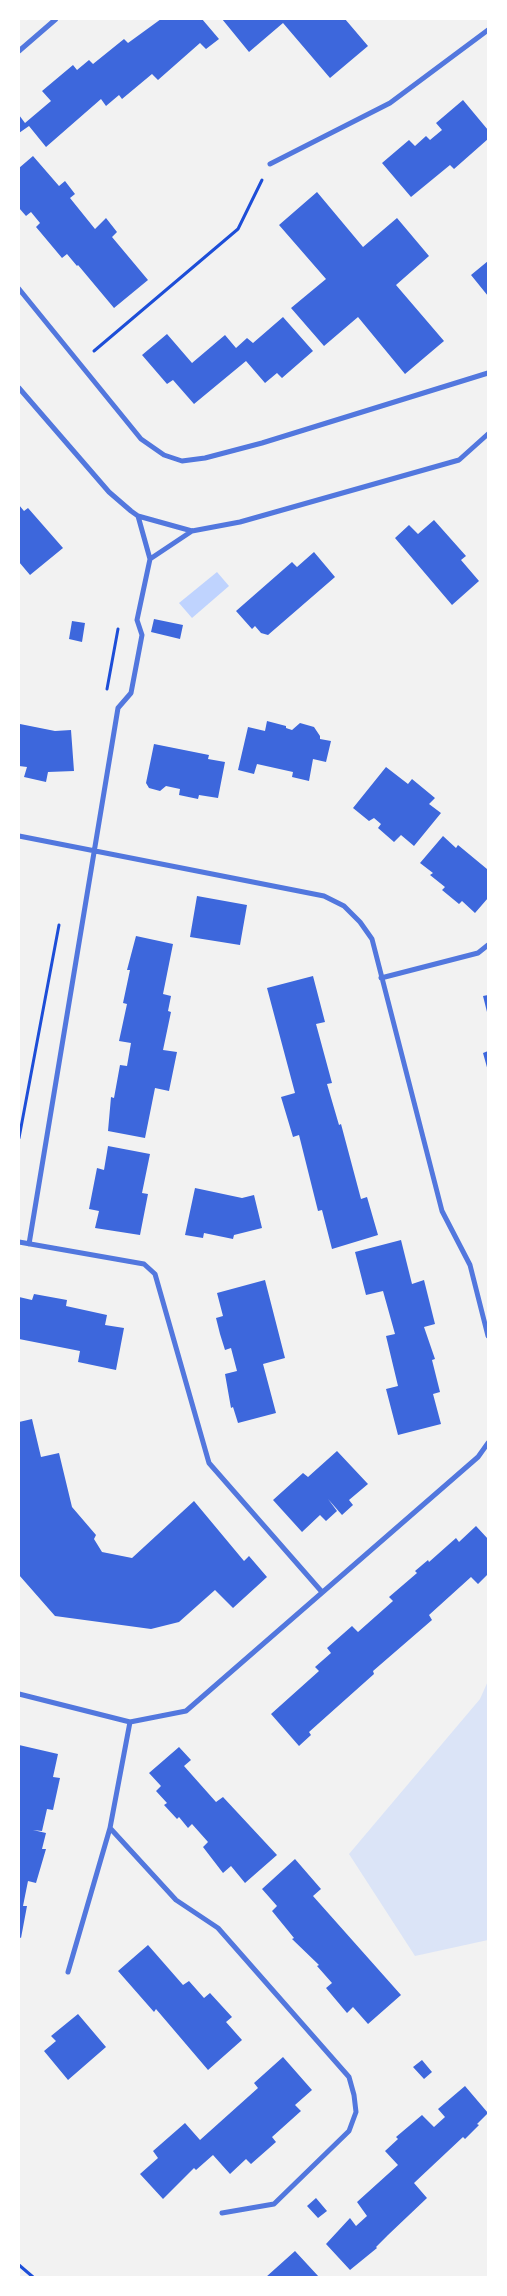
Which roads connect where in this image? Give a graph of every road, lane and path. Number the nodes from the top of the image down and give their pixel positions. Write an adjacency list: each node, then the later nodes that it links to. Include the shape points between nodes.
1 (56, 19): 3 (street)
2 (488, 30): 4 (street, via 390,103)
3 (19, 51)
4 (270, 164): 6 (path, via 238,229)
5 (19, 289): 6 (street)
6 (80, 363): 7 (street, via 141,439 164,455 182,460 204,458 262,442)
7 (488, 373)
8 (19, 388): 10 (street, via 109,492)
9 (488, 434): 11 (street, via 459,460 240,522)
10 (138, 516): 11 (street); 12 (street)
11 (192, 530): 12 (street)
12 (150, 559): 14 (street, via 136,620 142,635 137,663 131,693 118,708)
13 (19, 836): 14 (street)
14 (94, 851): 16 (street, via 324,896 344,906 372,939); 18 (street)
15 (488, 945): 16 (street, via 478,953)
16 (381, 978): 19 (street, via 442,1211 470,1265)
17 (19, 1242): 18 (street)
18 (29, 1244): 21 (street, via 144,1264 155,1274 209,1463)
19 (488, 1336)
20 (488, 1443): 21 (street, via 478,1457)
21 (322, 1592): 23 (street, via 186,1712)
22 (19, 1694): 23 (street)
23 (130, 1722): 24 (street)
24 (110, 1828): 25 (street); 26 (street, via 176,1900 218,1928 349,2077 356,2112 349,2130 274,2204)
25 (68, 1972)
26 (222, 2213)
27 (19, 2265): 28 (path)
28 (33, 2277)

